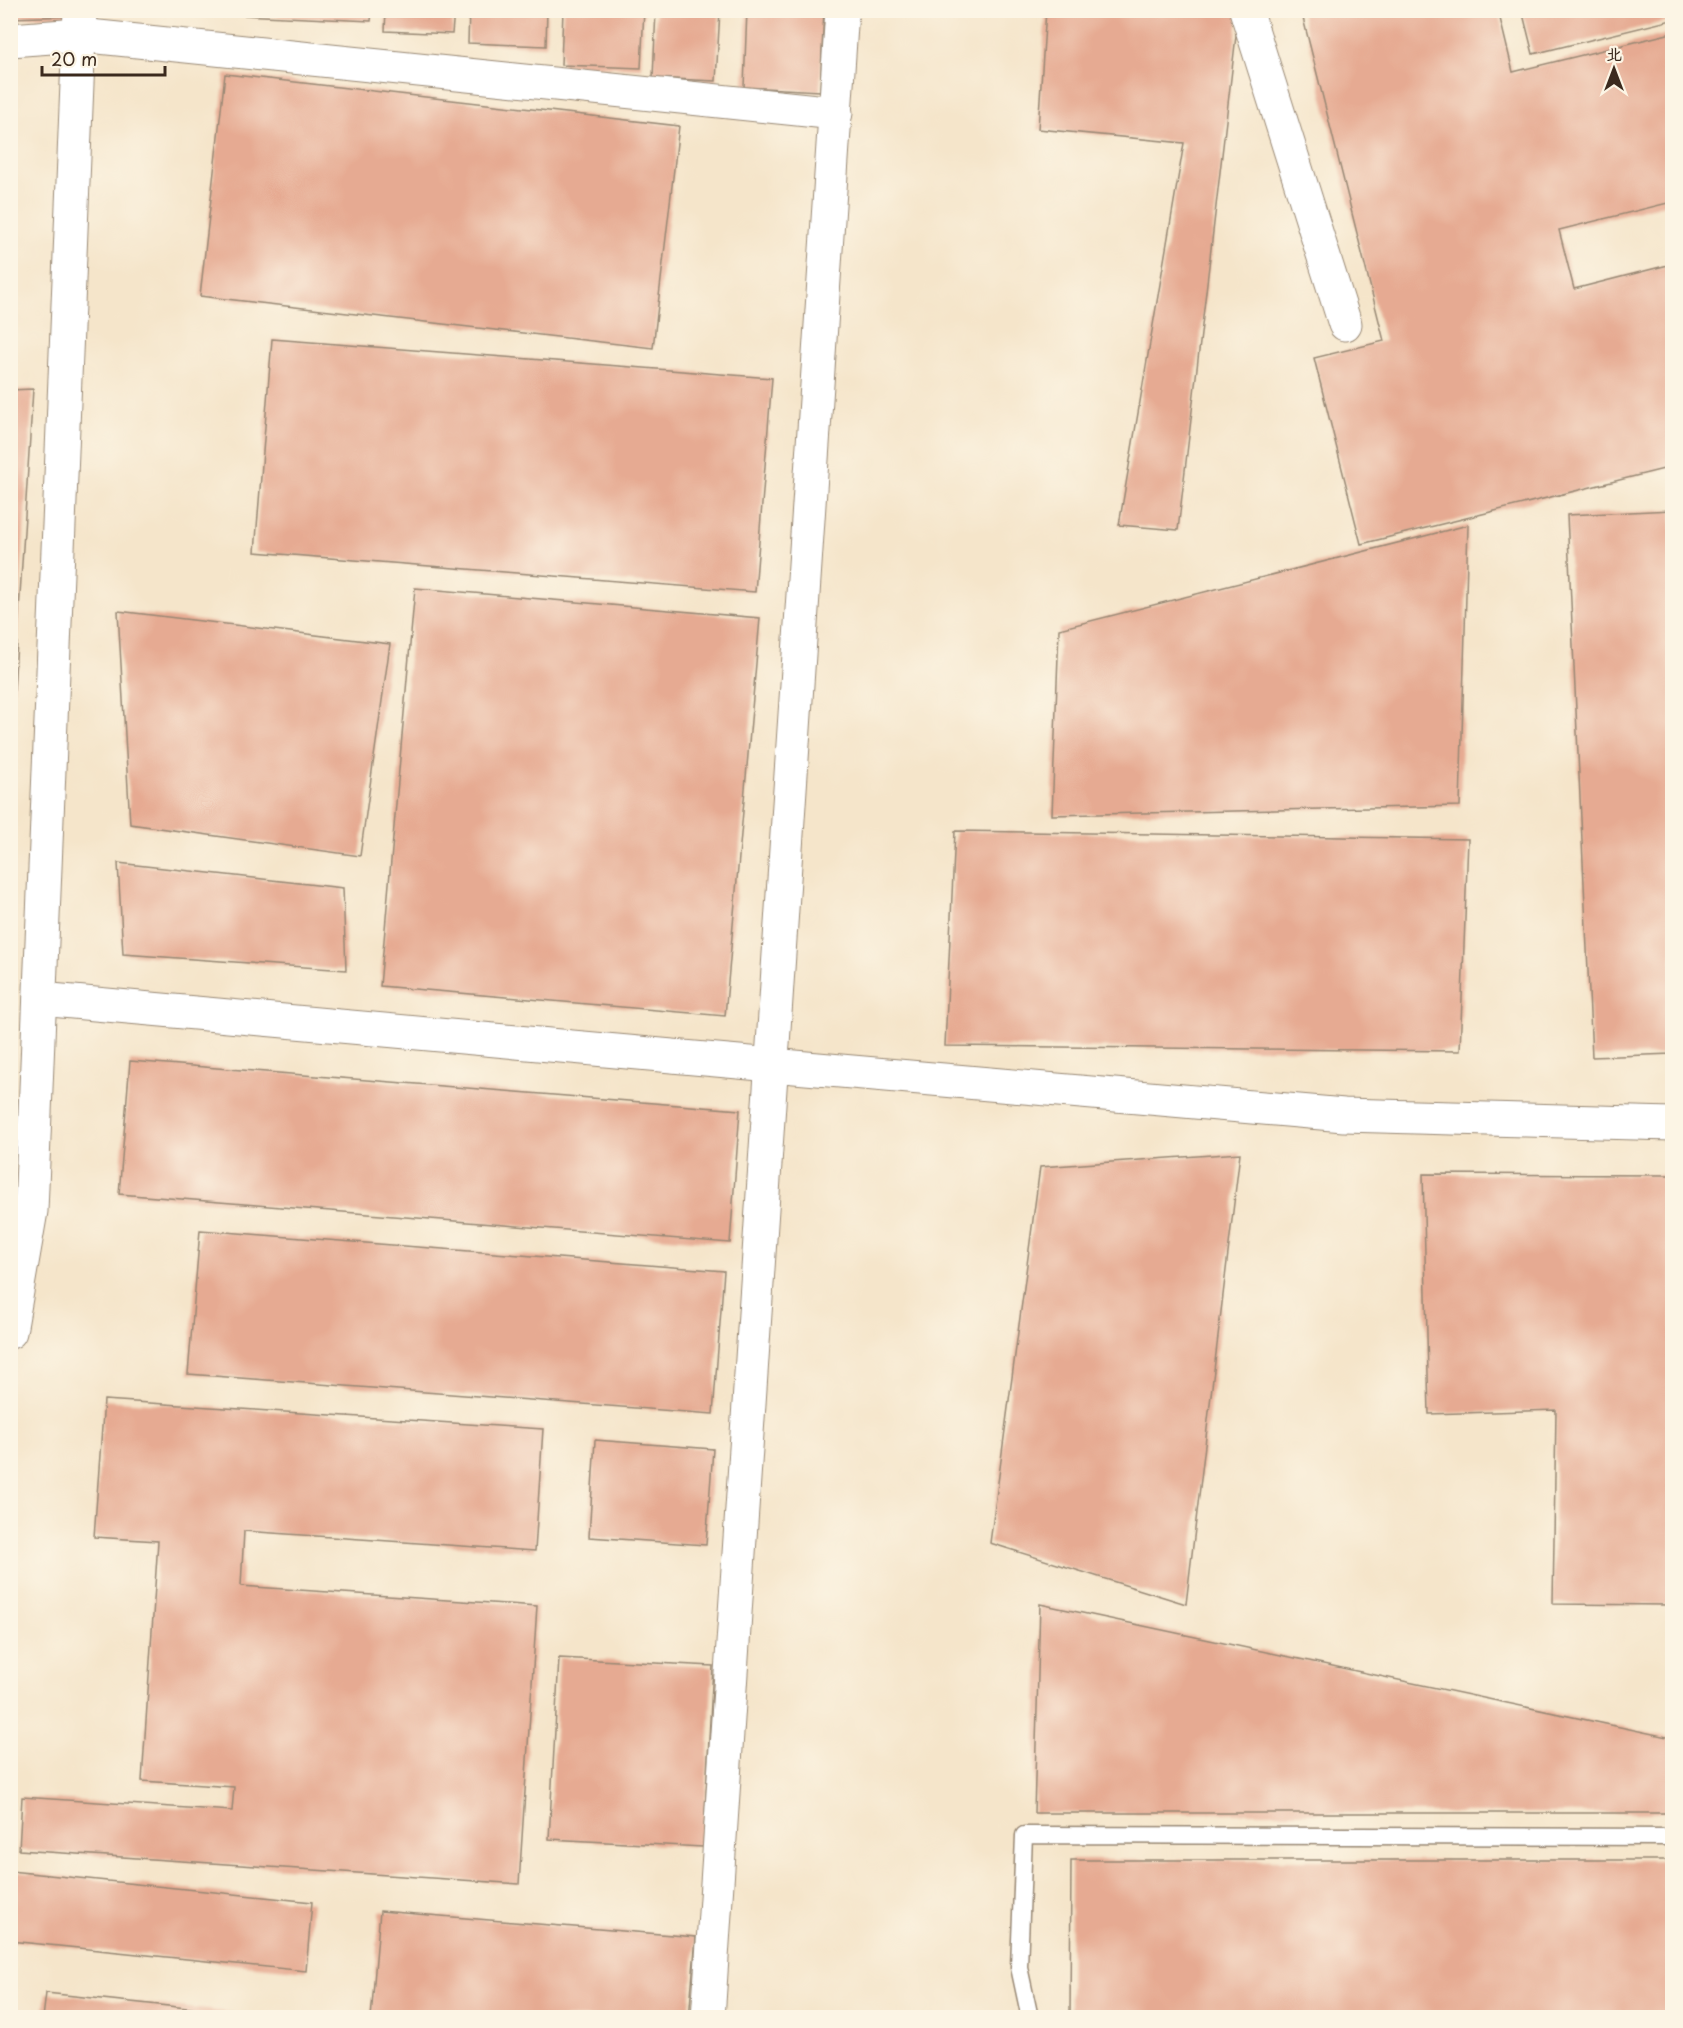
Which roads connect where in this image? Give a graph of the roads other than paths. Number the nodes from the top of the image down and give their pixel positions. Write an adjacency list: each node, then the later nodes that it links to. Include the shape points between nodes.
1 (842, 10): 5 (street)
2 (1246, 10): 6 (street)
3 (80, 23): 4 (street); 5 (street); 7 (street)
4 (10, 40)
5 (836, 113): 8 (street)
6 (1345, 324)
7 (40, 999): 8 (street); 10 (street, via 31,1211)
8 (772, 1065): 9 (street, via 1344,1115); 12 (street)
9 (1672, 1124)
10 (10, 1332)
11 (1672, 1838): 13 (lane, via 1024,1834 1019,1967)
12 (708, 2018)
13 (1030, 2018)

